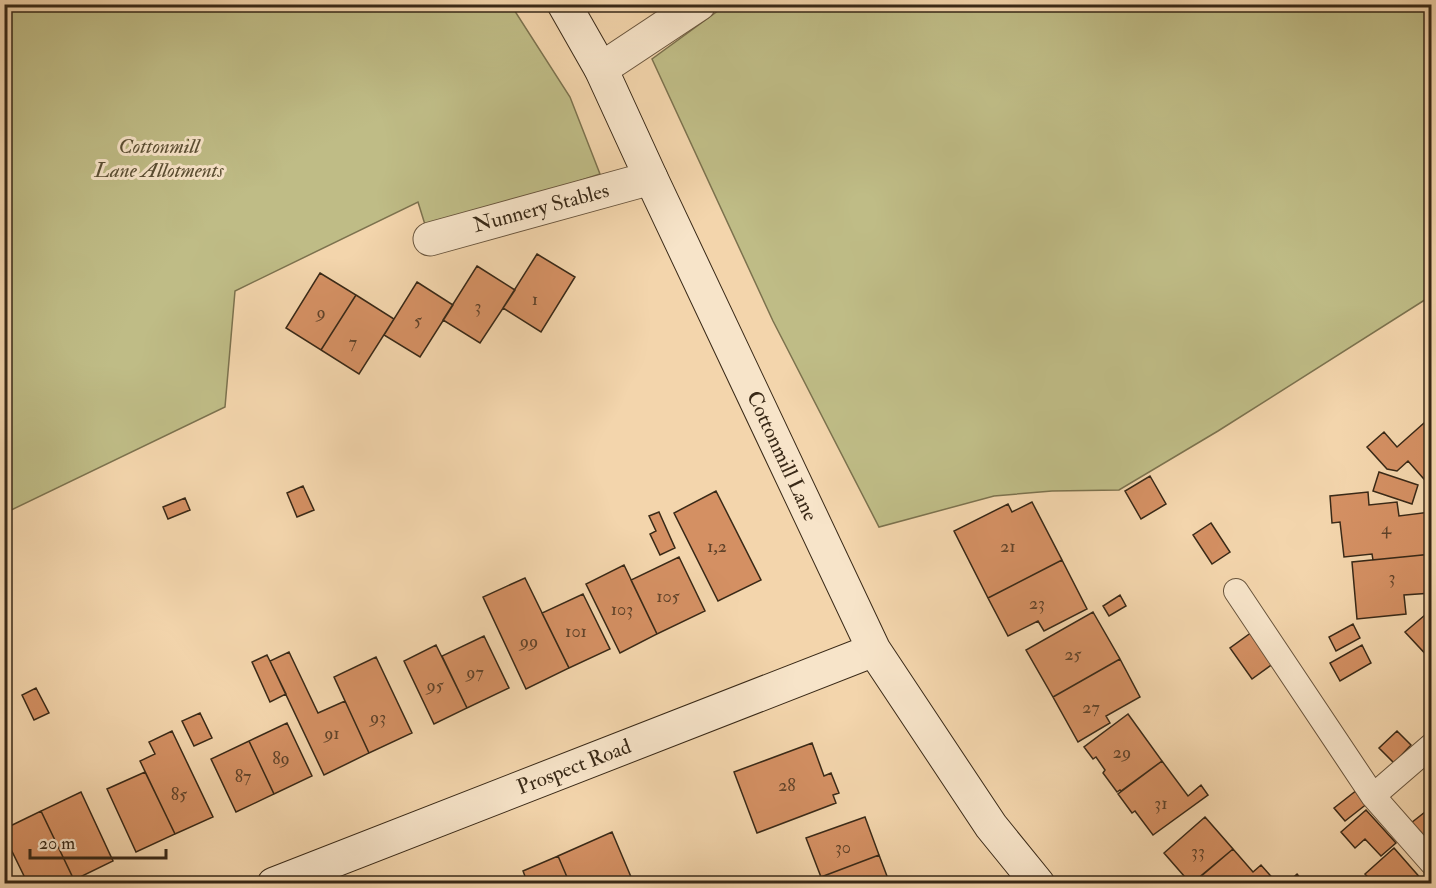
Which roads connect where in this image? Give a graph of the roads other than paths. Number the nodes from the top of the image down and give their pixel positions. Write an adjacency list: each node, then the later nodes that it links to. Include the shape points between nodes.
1 (564, 4): 3 (street, Cottonmill Lane)
2 (699, 4): 3 (street)
3 (601, 69): 4 (street, Cottonmill Lane)
4 (651, 178): 5 (street, Nunnery Stables); 7 (street, Cottonmill Lane)
5 (430, 239)
6 (1236, 591): 9 (lane)
7 (874, 650): 11 (street, Prospect Road); 12 (street, Cottonmill Lane, via 991,826)
8 (1431, 745): 9 (lane)
9 (1373, 796): 10 (lane)
10 (1431, 863)
11 (274, 884)
12 (1038, 884)

